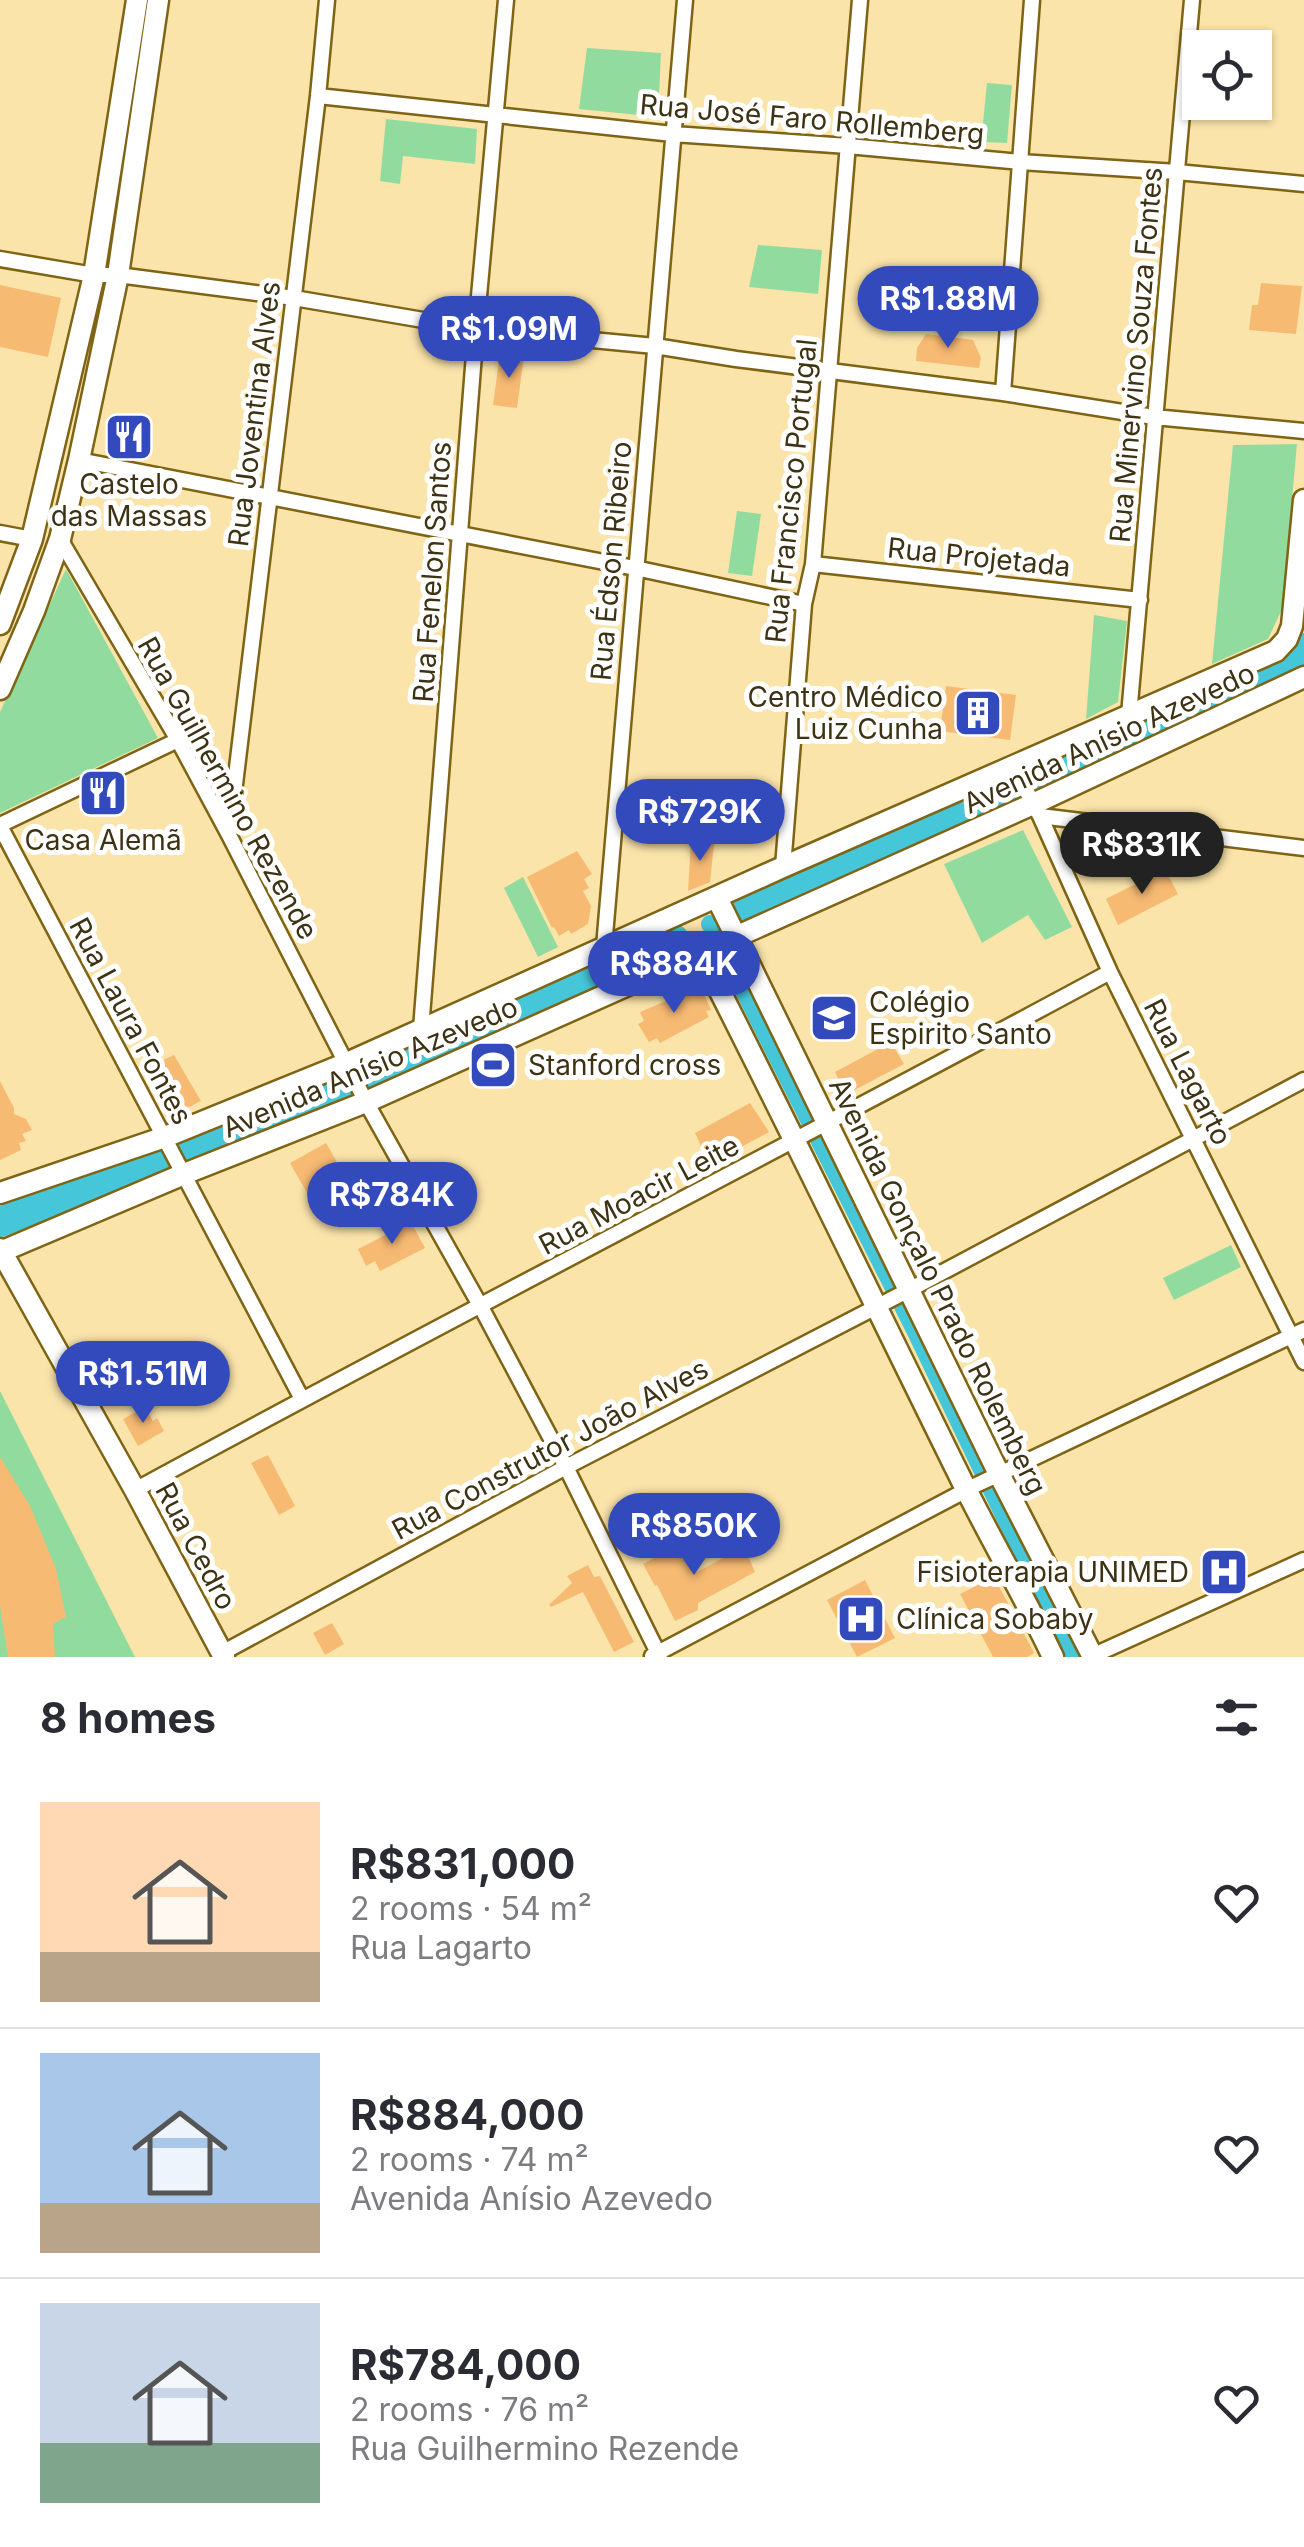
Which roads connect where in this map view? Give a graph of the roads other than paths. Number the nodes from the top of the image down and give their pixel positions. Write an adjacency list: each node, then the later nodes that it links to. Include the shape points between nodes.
1 (136, 0): 18 (street)
2 (158, 0): 17 (street)
3 (327, 0): 9 (street, Rua Joventina Alves)
4 (506, 0): 10 (street, Rua Fenelon Santos)
5 (685, 0): 11 (street, Rua Édson Ribeiro)
6 (860, 0): 12 (street, Rua Francisco Portugal)
7 (1032, 0): 13 (street)
8 (1192, 0): 14 (street, Rua Minervino Souza Fontes)
9 (318, 96): 10 (street, Rua José Faro Rollemberg); 19 (street, Rua Joventina Alves)
10 (495, 116): 11 (street, Rua José Faro Rollemberg); 20 (street, Rua Fenelon Santos)
11 (673, 134): 12 (street, Rua José Faro Rollemberg); 21 (street, Rua Édson Ribeiro)
12 (848, 146): 13 (street, Rua José Faro Rollemberg); 22 (street, Rua Francisco Portugal)
13 (1020, 162): 14 (street, Rua José Faro Rollemberg); 23 (street)
14 (1178, 172): 15 (street, Rua José Faro Rollemberg); 24 (street, Rua Minervino Souza Fontes)
15 (1304, 184)
16 (0, 259): 18 (street)
17 (118, 275): 18 (street); 19 (street); 26 (street)
18 (94, 276): 32 (street)
19 (294, 298): 20 (street); 27 (street, Rua Joventina Alves)
20 (476, 328): 21 (street); 30 (street, Rua Fenelon Santos)
21 (655, 346): 22 (street); 34 (street, Rua Édson Ribeiro)
22 (829, 370): 23 (street); 33 (street, Rua Francisco Portugal)
23 (1004, 394): 24 (street)
24 (1154, 417): 25 (street); 35 (street, Rua Minervino Souza Fontes)
25 (1304, 431)
26 (79, 460): 27 (street); 31 (street)
27 (270, 497): 30 (street); 45 (street, Rua Joventina Alves)
28 (1304, 500): 40 (street, Avenida Anísio Azevedo, via 1287,639 1276,652)
29 (0, 533): 32 (street)
30 (460, 535): 34 (street); 53 (street, Rua Fenelon Santos)
31 (60, 539): 39 (street); 41 (street, Rua Guilhermino Rezende)
32 (32, 540): 37 (street)
33 (813, 564): 35 (street, Rua Projetada); 36 (street, Rua Francisco Portugal)
34 (635, 568): 36 (street); 50 (street, Rua Édson Ribeiro)
35 (1140, 600): 40 (street, Rua Minervino Souza Fontes)
36 (804, 604): 47 (street, Rua Francisco Portugal)
37 (0, 624)
38 (1304, 677): 43 (street, Avenida Anísio Azevedo)
39 (0, 688)
40 (1129, 715): 42 (street, Avenida Anísio Azevedo)
41 (178, 740): 44 (street); 45 (street, Rua Guilhermino Rezende)
42 (1016, 773): 43 (street, Rua Lagarto); 47 (street, Avenida Anísio Azevedo)
43 (1033, 804): 46 (street); 49 (street, Avenida Anísio Azevedo); 52 (street, Rua Lagarto)
44 (0, 826): 60 (street, Rua Laura Fontes)
45 (229, 834): 54 (street, Rua Guilhermino Rezende)
46 (1304, 848)
47 (783, 867): 48 (street, Avenida Anísio Azevedo)
48 (717, 898): 49 (street, Avenida Gonçalo Prado Rolemberg); 50 (street, Avenida Anísio Azevedo)
49 (737, 937): 51 (street, Avenida Anísio Azevedo); 57 (street, Avenida Gonçalo Prado Rolemberg)
50 (604, 947): 53 (street, Avenida Anísio Azevedo)
51 (700, 954): 56 (street, Avenida Anísio Azevedo); 58 (street)
52 (1110, 972): 57 (street); 59 (street, Rua Lagarto)
53 (421, 1029): 54 (street, Avenida Anísio Azevedo)
54 (349, 1068): 56 (street, Rua Guilhermino Rezende); 60 (street, Avenida Anísio Azevedo)
55 (1304, 1080): 59 (street, Rua Construtor João Alves)
56 (365, 1100): 61 (street, Avenida Anísio Azevedo); 66 (street)
57 (823, 1126): 58 (street, Rua Moacir Leite); 64 (street, Avenida Gonçalo Prado Rolemberg)
58 (799, 1138): 65 (street); 66 (street, Rua Moacir Leite)
59 (1194, 1139): 64 (street, Rua Construtor João Alves); 67 (street, Rua Lagarto)
60 (167, 1142): 61 (street, Rua Laura Fontes); 62 (street, Avenida Anísio Azevedo, via 72,1161)
61 (182, 1170): 63 (street, Avenida Anísio Azevedo); 69 (street, Rua Laura Fontes)
62 (0, 1193)
63 (1, 1251): 73 (street, Rua Cedro)
64 (906, 1291): 65 (street, Rua Construtor João Alves); 71 (street, Avenida Gonçalo Prado Rolemberg)
65 (882, 1303): 70 (street, Rua Construtor João Alves); 72 (street)
66 (482, 1306): 69 (street, Rua Moacir Leite); 70 (street)
67 (1298, 1332): 68 (street, Rua Lagarto); 71 (street)
68 (1304, 1362)
69 (302, 1399): 73 (street, Rua Moacir Leite)
70 (566, 1467): 75 (street, Rua Construtor João Alves); 76 (street)
71 (997, 1475): 72 (street); 78 (street, Avenida Gonçalo Prado Rolemberg)
72 (970, 1488): 76 (street); 77 (street)
73 (135, 1490): 75 (street, Rua Cedro)
74 (1304, 1560): 78 (street)
75 (223, 1655)
76 (656, 1656)
77 (1053, 1657)
78 (1092, 1657)

